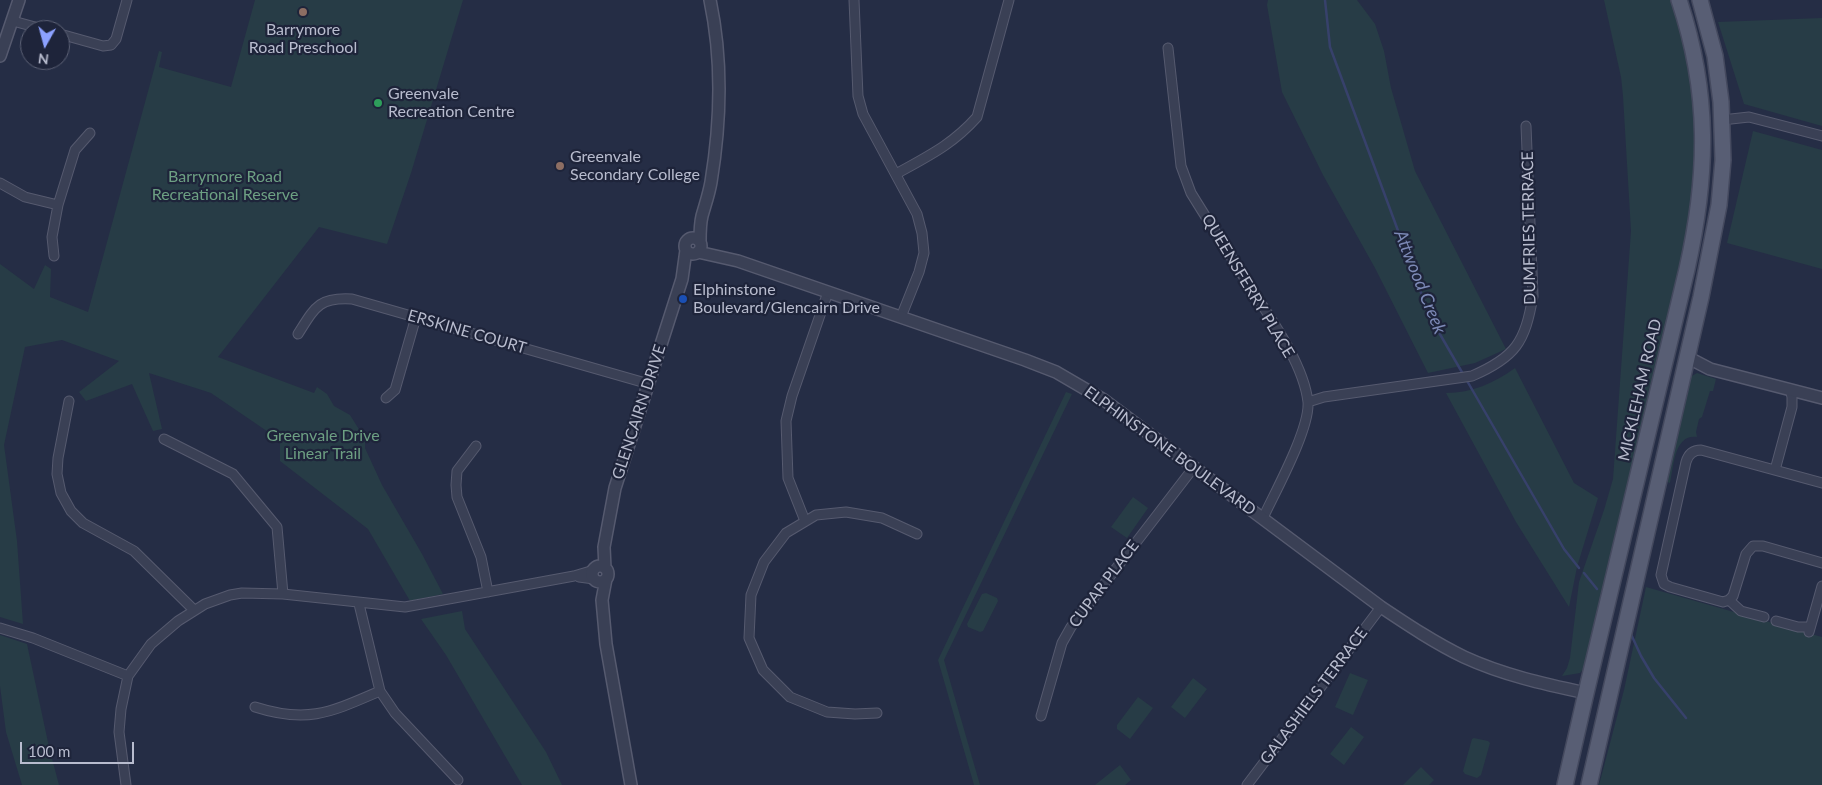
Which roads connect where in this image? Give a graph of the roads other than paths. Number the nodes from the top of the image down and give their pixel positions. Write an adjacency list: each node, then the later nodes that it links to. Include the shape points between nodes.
1 (19, 0): 8 (street)
2 (127, 0): 10 (street, via 116,39 111,45)
3 (710, 0): 20 (street, GLENCAIRN DRIVE, via 716,26 720,85 718,133)
4 (854, 0): 17 (street, via 858,96 863,114)
5 (1009, 0): 17 (street, via 978,116 949,144)
6 (1679, 0): 28 (main road, MICKLEHAM ROAD, via 1700,90 1703,167 1693,243)
7 (1700, 0): 13 (main road, via 1715,56)
8 (13, 21): 9 (street); 12 (street)
9 (20, 23)
10 (70, 37)
11 (1168, 48): 35 (street, QUEENSFERRY PLACE, via 1181,166 1191,194 1289,347)
12 (0, 56)
13 (1722, 120): 16 (street, via 1749,117); 26 (main road, via 1722,180)
14 (1526, 126): 35 (street, DUMFRIES TERRACE, via 1533,296 1521,340 1508,357 1472,376)
15 (90, 133): 19 (street, via 76,150)
16 (1822, 136)
17 (896, 174): 24 (street, via 917,214 924,253)
18 (0, 182): 19 (street, via 25,197)
19 (58, 205): 21 (street, via 52,237)
20 (695, 247): 22 (street, ELPHINSTONE BOULEVARD); 30 (street, GLENCAIRN DRIVE)
21 (54, 256)
22 (828, 292): 24 (street, ELPHINSTONE BOULEVARD); 42 (street, via 786,420 788,478)
23 (416, 317): 25 (street, ERSKINE COURT, via 352,299 336,298 310,314); 30 (street, ERSKINE COURT); 32 (street, via 394,390)
24 (901, 317): 38 (street, ELPHINSTONE BOULEVARD, via 1056,372 1104,400)
25 (298, 334)
26 (1693, 360): 27 (street); 28 (main road, via 1681,356 1676,358); 29 (main road)
27 (1710, 369): 29 (street, via 1696,369); 31 (street)
28 (1662, 375): 58 (main road, MICKLEHAM ROAD)
29 (1682, 379): 62 (main road)
30 (649, 384): 45 (street, GLENCAIRN DRIVE, via 615,488)
31 (1790, 389): 33 (street); 39 (street, via 1792,407)
32 (386, 398)
33 (1822, 398)
34 (70, 401): 52 (street, via 57,474 61,493 71,511 83,522 134,551)
35 (1308, 402): 41 (street, QUEENSFERRY PLACE, via 1304,427)
36 (164, 439): 48 (street, via 233,474 277,527)
37 (476, 446): 47 (street, via 457,471 456,485 457,497 482,557)
38 (1194, 467): 41 (street, ELPHINSTONE BOULEVARD); 61 (street, CUPAR PLACE, via 1071,628 1062,643)
39 (1775, 470): 40 (street); 49 (street, via 1701,450 1694,451 1686,462 1661,578 1670,587 1723,602)
40 (1822, 483)
41 (1263, 518): 51 (street, ELPHINSTONE BOULEVARD)
42 (805, 521): 43 (street, via 816,515 846,512 882,518); 60 (street, via 786,533 764,562 751,595 749,638 762,670 790,697 827,712)
43 (917, 534)
44 (1822, 563): 49 (street, via 1753,546 1746,554 1735,592)
45 (598, 574): 47 (street); 66 (street, GLENCAIRN DRIVE, via 606,644)
46 (1822, 586): 54 (street, via 1810,630)
47 (488, 592): 50 (street, via 405,608)
48 (283, 594): 50 (street); 52 (street, via 230,595)
49 (1729, 600): 53 (street, via 1741,610)
50 (359, 604): 57 (street)
51 (1382, 607): 58 (street, ELPHINSTONE BOULEVARD, via 1423,635 1465,657 1532,682); 64 (street, GALASHIELS TERRACE)
52 (194, 610): 56 (street, via 151,644)
53 (1764, 617)
54 (1776, 621)
55 (0, 628): 56 (street)
56 (128, 676): 65 (street, via 119,732)
57 (380, 691): 59 (street, via 323,714 299,716); 63 (street, via 395,713)
58 (1586, 694): 67 (main road, MICKLEHAM ROAD)
59 (255, 707)
60 (877, 713)
61 (1042, 716)
62 (1596, 750): 68 (main road); 69 (main road)
63 (458, 780)
64 (1252, 784)
65 (126, 785)
66 (631, 785)
67 (1566, 785)
68 (1583, 785)
69 (1588, 785)

